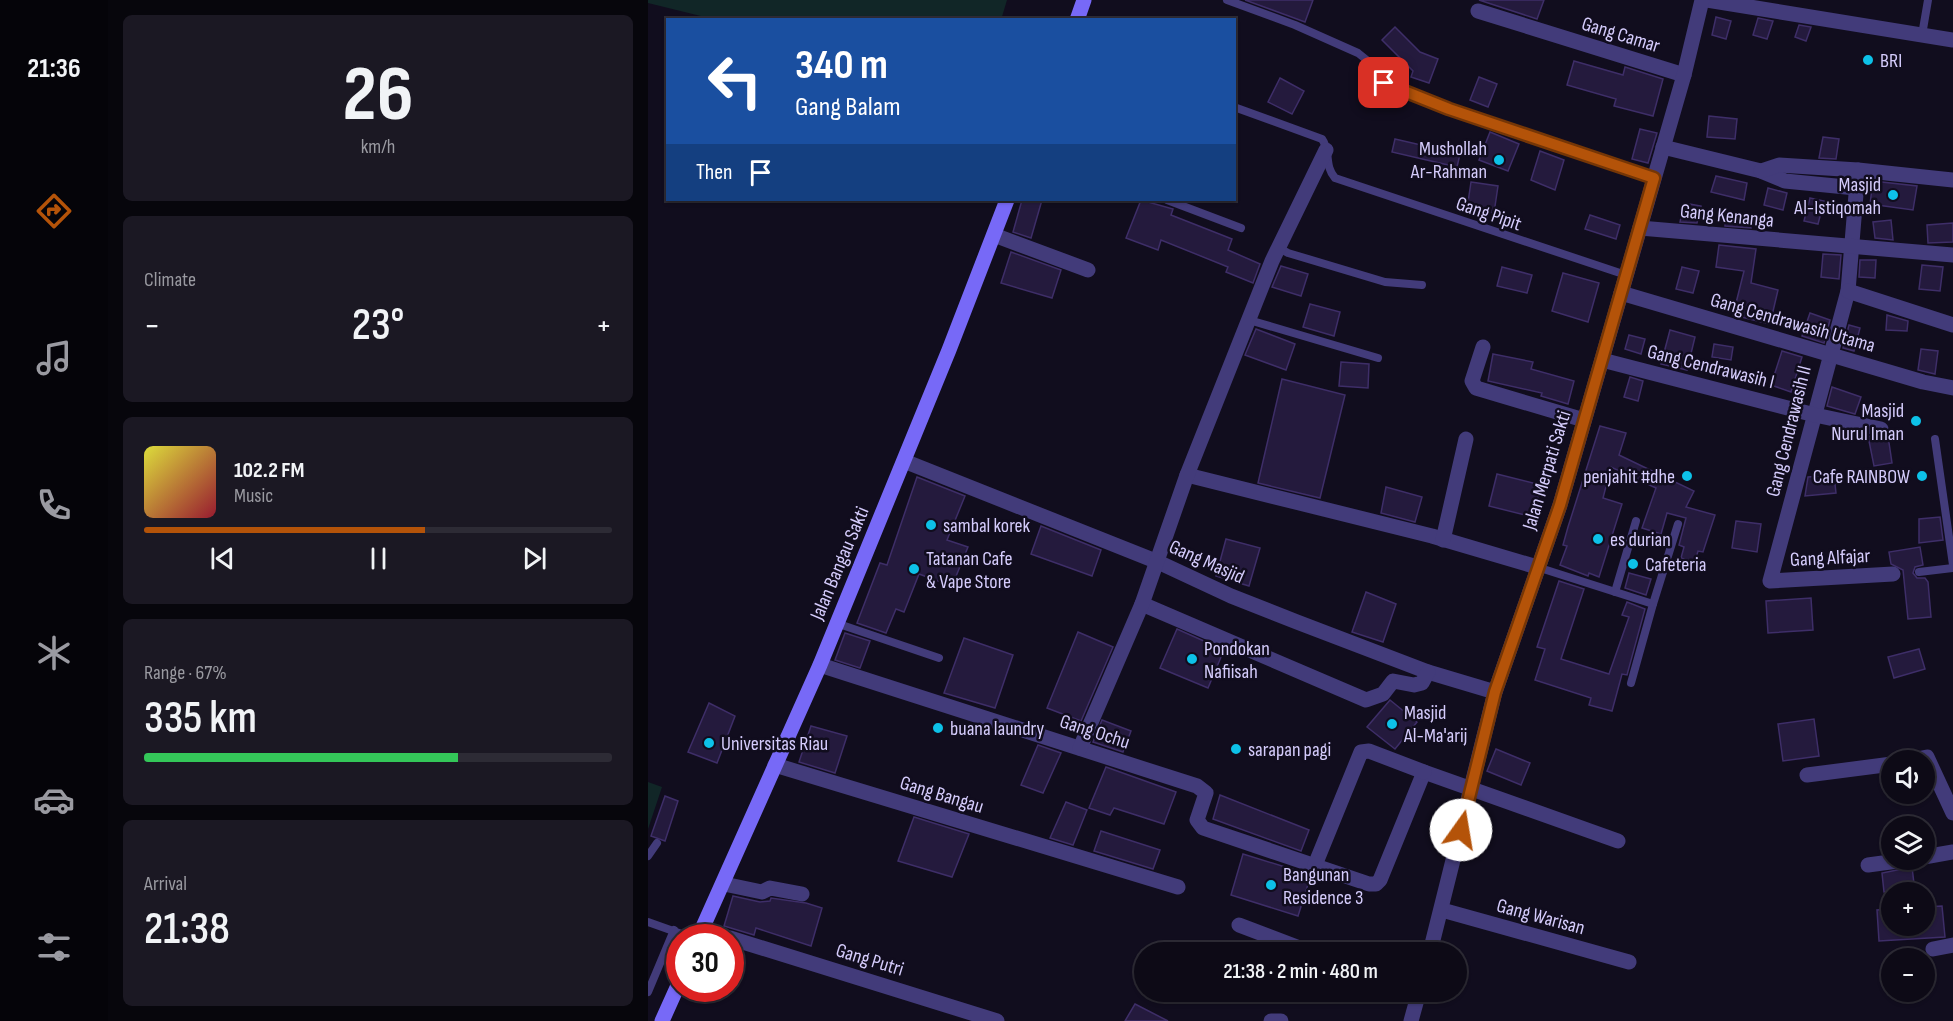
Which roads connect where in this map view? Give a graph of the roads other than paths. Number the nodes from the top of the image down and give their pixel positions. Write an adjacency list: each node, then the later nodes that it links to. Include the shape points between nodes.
1 (1084, 0): 6 (street)
2 (1227, 0): 15 (lane, via 1358,53 1384,83)
3 (1705, 0): 7 (street); 9 (street, Jalan Merpati Sakti)
4 (1928, 0): 7 (lane)
5 (1478, 11): 9 (street, Gang Camar)
6 (1078, 18)
7 (1922, 35): 8 (street)
8 (1953, 40)
9 (1684, 75): 11 (street, Jalan Merpati Sakti)
10 (1236, 108): 12 (lane, via 1322,139)
11 (1663, 147): 14 (street); 15 (street, Jalan Merpati Sakti)
12 (1326, 150): 23 (street); 27 (lane, Gang Pipit, via 1335,178)
13 (1858, 170): 14 (street, via 1779,165); 16 (street); 17 (street, Gang Cendrawasih II)
14 (1761, 171): 17 (street, via 1785,181)
15 (1654, 178): 21 (street, Jalan Merpati Sakti)
16 (1953, 180)
17 (1856, 188): 24 (street, Gang Cendrawasih II)
18 (1007, 201): 22 (street, Jalan Bangau Sakti)
19 (1170, 201): 20 (lane)
20 (1241, 228)
21 (1640, 228): 24 (street, Gang Kenanga); 27 (street, Jalan Merpati Sakti)
22 (994, 235): 26 (street); 43 (street, Jalan Bangau Sakti)
23 (1279, 248): 28 (lane, via 1385,282); 31 (street)
24 (1852, 248): 25 (street, Gang Kenanga); 29 (street, Gang Cendrawasih II)
25 (1953, 255)
26 (1088, 270)
27 (1626, 275): 30 (street, Jalan Merpati Sakti)
28 (1422, 285)
29 (1848, 291): 32 (street); 34 (street, Gang Cendrawasih II)
30 (1621, 293): 34 (street, Gang Cendrawasih Utama); 36 (street, Jalan Merpati Sakti)
31 (1249, 320): 35 (lane); 44 (street)
32 (1953, 325)
33 (1483, 347): 39 (street, via 1472,381 1476,388)
34 (1829, 354): 37 (street, Gang Cendrawasih Utama); 38 (street, Gang Cendrawasih II)
35 (1378, 358)
36 (1602, 360): 38 (street, Gang Cendrawasih I); 39 (street, Jalan Merpati Sakti)
37 (1953, 388)
38 (1815, 416): 40 (street, Gang Cendrawasih I); 53 (street, Gang Cendrawasih II)
39 (1584, 420): 50 (street, Jalan Merpati Sakti, via 1560,505)
40 (1881, 429)
41 (1466, 439): 47 (street)
42 (1935, 440): 49 (lane)
43 (904, 461): 48 (street, Gang Masjid); 57 (street, Jalan Bangau Sakti)
44 (1187, 475): 47 (street); 48 (street)
45 (1636, 521): 54 (lane)
46 (1678, 524): 56 (lane)
47 (1443, 540): 50 (street)
48 (1158, 562): 55 (street); 60 (street, Gang Masjid, via 1231,596)
49 (1953, 566): 51 (lane)
50 (1537, 567): 54 (lane); 62 (street, Jalan Merpati Sakti)
51 (1919, 572)
52 (1893, 574): 53 (street, Gang Alfajar)
53 (1770, 581)
54 (1615, 592): 56 (lane)
55 (1142, 604): 60 (street, via 1366,700 1383,694 1393,681 1422,683); 63 (street)
56 (1653, 604): 61 (lane)
57 (836, 623): 58 (lane); 59 (street, Jalan Bangau Sakti)
58 (939, 658)
59 (820, 665): 63 (street, Gang Ochu); 64 (street, Jalan Bangau Sakti)
60 (1428, 672): 62 (street, Gang Masjid)
61 (1631, 683)
62 (1495, 692): 69 (street, Jalan Merpati Sakti)
63 (1080, 748): 78 (street, Gang Ochu, via 1197,786 1206,793 1197,820 1203,828)
64 (774, 765): 79 (street, Jalan Bangau Sakti); 80 (street, Gang Bangau)
65 (1881, 765): 67 (street)
66 (1424, 772): 69 (street); 78 (street, via 1376,884); 78 (street, via 1369,751 1361,752)
67 (1807, 775)
68 (1935, 775): 70 (street)
69 (1471, 789): 71 (street); 82 (street, Jalan Merpati Sakti)
70 (1953, 813)
71 (1618, 841)
72 (657, 843): 75 (lane)
73 (1953, 852): 74 (street)
74 (1935, 854)
75 (648, 856)
76 (1881, 863): 77 (street)
77 (1868, 865)
78 (1315, 866)
79 (724, 884): 81 (street, via 762,892 770,888); 84 (street, Jalan Bangau Sakti)
80 (1178, 887)
81 (802, 894)
82 (1442, 910): 88 (street, Jalan Merpati Sakti); 93 (street, Gang Warisan)
83 (648, 922): 86 (lane)
84 (702, 924)
85 (1239, 925): 87 (street)
86 (666, 928)
87 (1284, 942)
88 (1433, 942)
89 (744, 943): 97 (street, Gang Putri)
90 (1953, 945): 92 (street)
91 (666, 949): 94 (lane)
92 (1935, 949)
93 (1629, 962)
94 (648, 992)
95 (671, 1002): 98 (street)
96 (1416, 1002): 102 (street)
97 (967, 1016): 99 (street, Gang Putri)
98 (662, 1021)
99 (997, 1021)
100 (1271, 1021): 101 (street)
101 (1281, 1021)
102 (1411, 1021)

